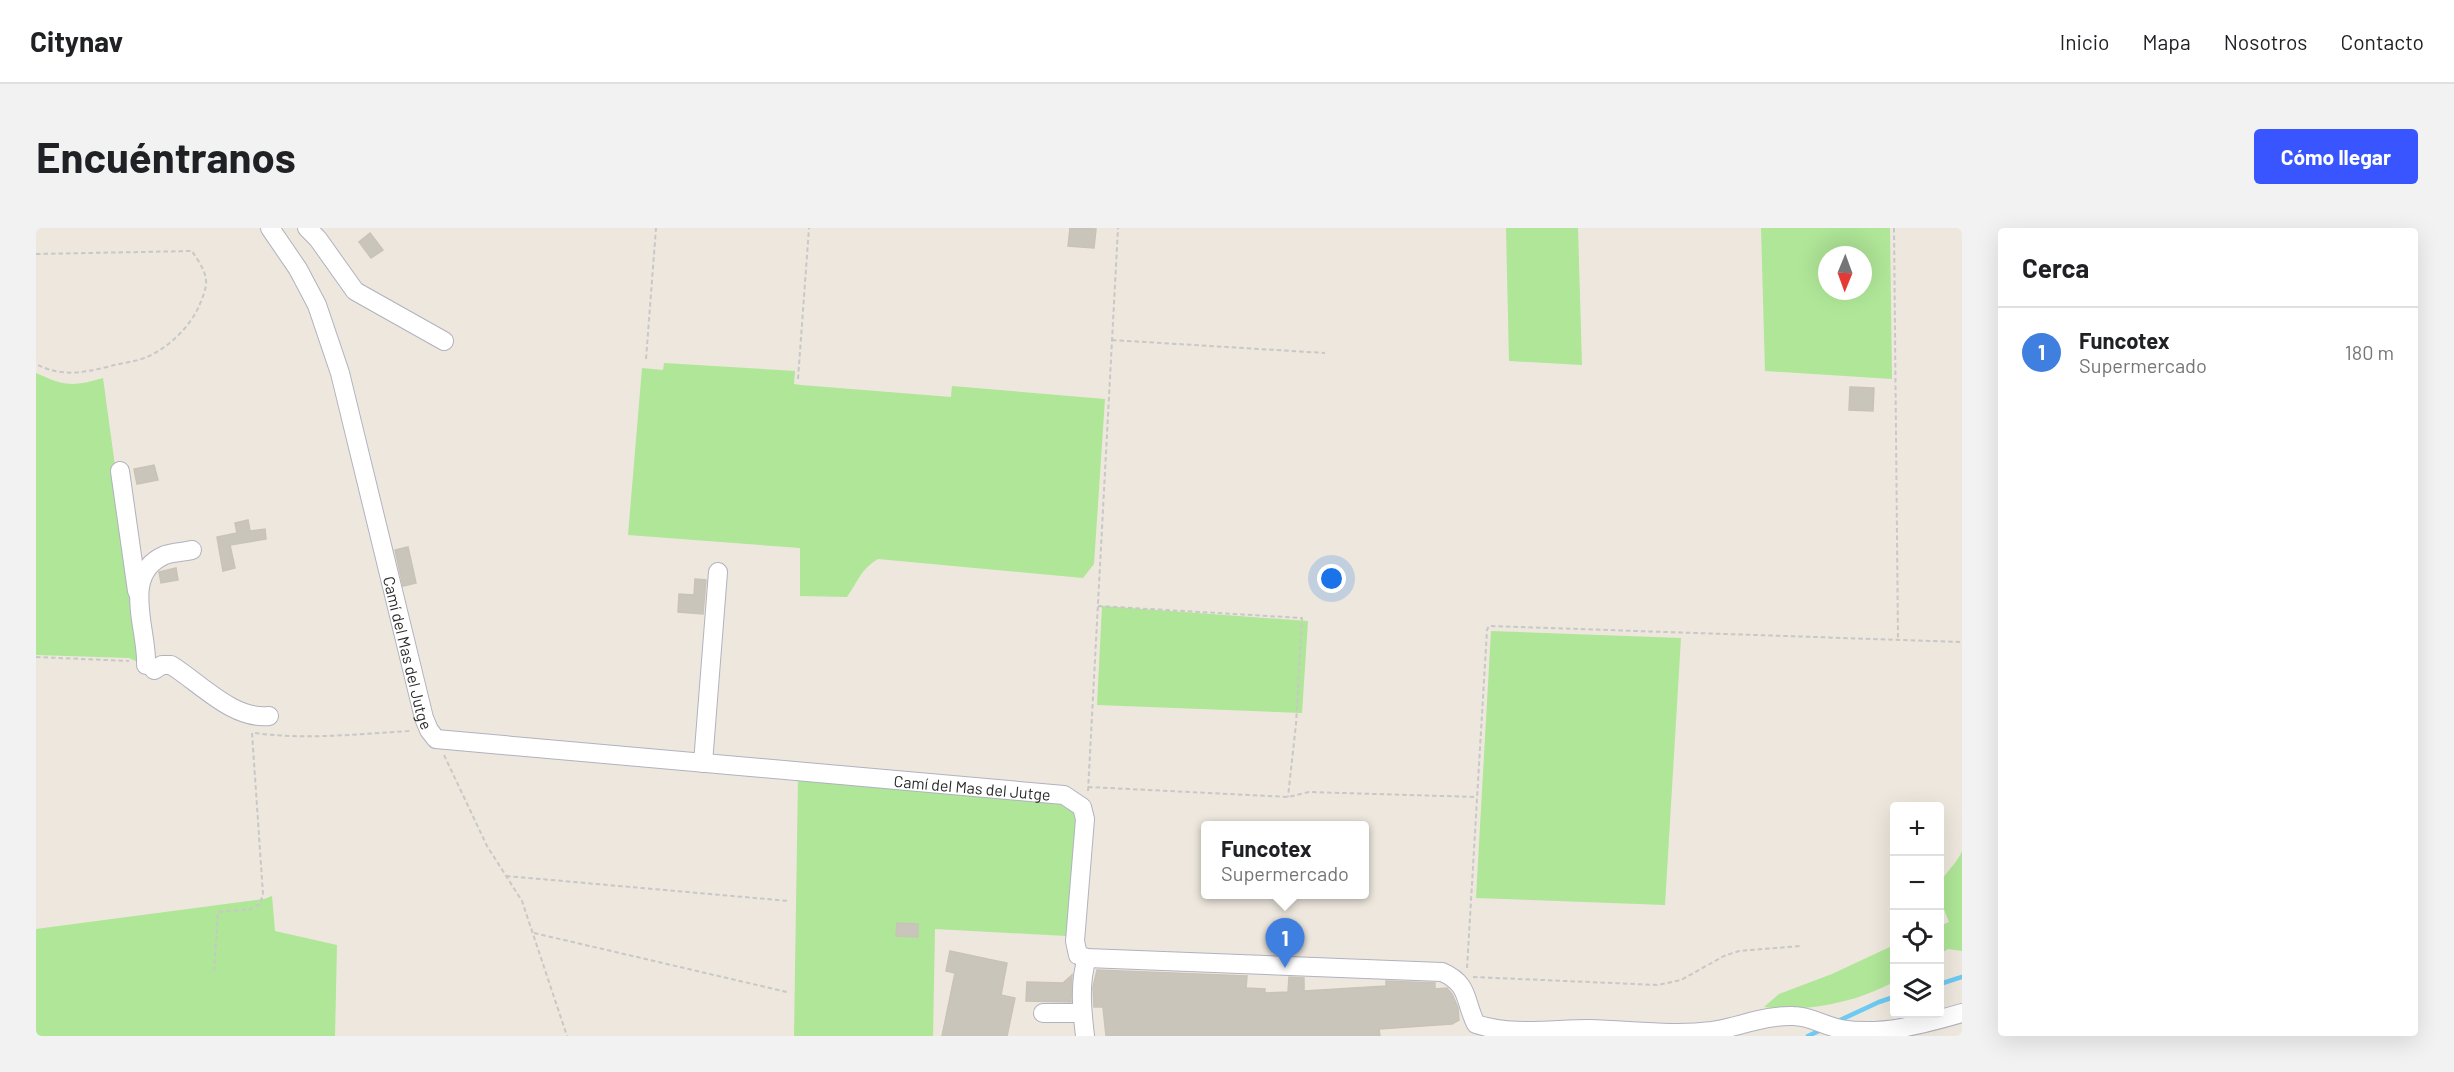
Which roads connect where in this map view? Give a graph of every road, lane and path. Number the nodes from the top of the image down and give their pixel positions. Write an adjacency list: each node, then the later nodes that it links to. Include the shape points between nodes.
1 (270, 228): 23 (street, Camí del Mas del Jutge, via 317,305 340,373 424,718)
2 (307, 228): 9 (street, via 355,291)
3 (656, 228): 11 (path)
4 (809, 228): 13 (path)
5 (1118, 228): 8 (path)
6 (1894, 228): 19 (path)
7 (36, 254): 12 (path, via 192,251 206,280 195,315 165,346 147,357 67,374)
8 (1112, 340): 10 (path); 18 (path)
9 (444, 341)
10 (1325, 352)
11 (646, 359)
12 (36, 364)
13 (798, 379)
14 (120, 471): 17 (street)
15 (192, 550): 17 (street, via 165,555 151,565)
16 (718, 572): 24 (street)
17 (137, 593): 21 (street, via 150,667 171,665 238,711)
18 (1097, 606): 25 (path); 26 (path, via 1302,618)
19 (1898, 640): 20 (path); 27 (path, via 1489,626)
20 (1962, 642)
21 (269, 716)
22 (252, 733): 34 (path, via 263,894 260,904 251,909 218,912)
23 (436, 739): 24 (street, Camí del Mas del Jutge); 29 (path, via 487,846)
24 (703, 763): 28 (street, Camí del Mas del Jutge, via 1064,795)
25 (1088, 787): 26 (path); 28 (path)
26 (1288, 797): 27 (path, via 1309,792)
27 (1477, 798): 32 (path, via 1467,977 1658,985 1681,980 1739,951)
28 (1082, 807): 33 (street, via 1085,819 1075,941 1078,954)
29 (506, 876): 30 (path); 31 (path)
30 (789, 901)
31 (534, 933): 35 (path); 39 (path)
32 (1800, 946)
33 (1087, 958): 36 (street, via 1082,974); 38 (street, via 1442,972 1455,977 1463,987 1476,1024 1516,1031 1586,1029 1682,1034 1792,1016 1864,1032)
34 (214, 971)
35 (787, 992)
36 (1082, 1012): 37 (street); 40 (street)
37 (1043, 1013)
38 (1962, 1013)
39 (567, 1036)
40 (1085, 1036)

